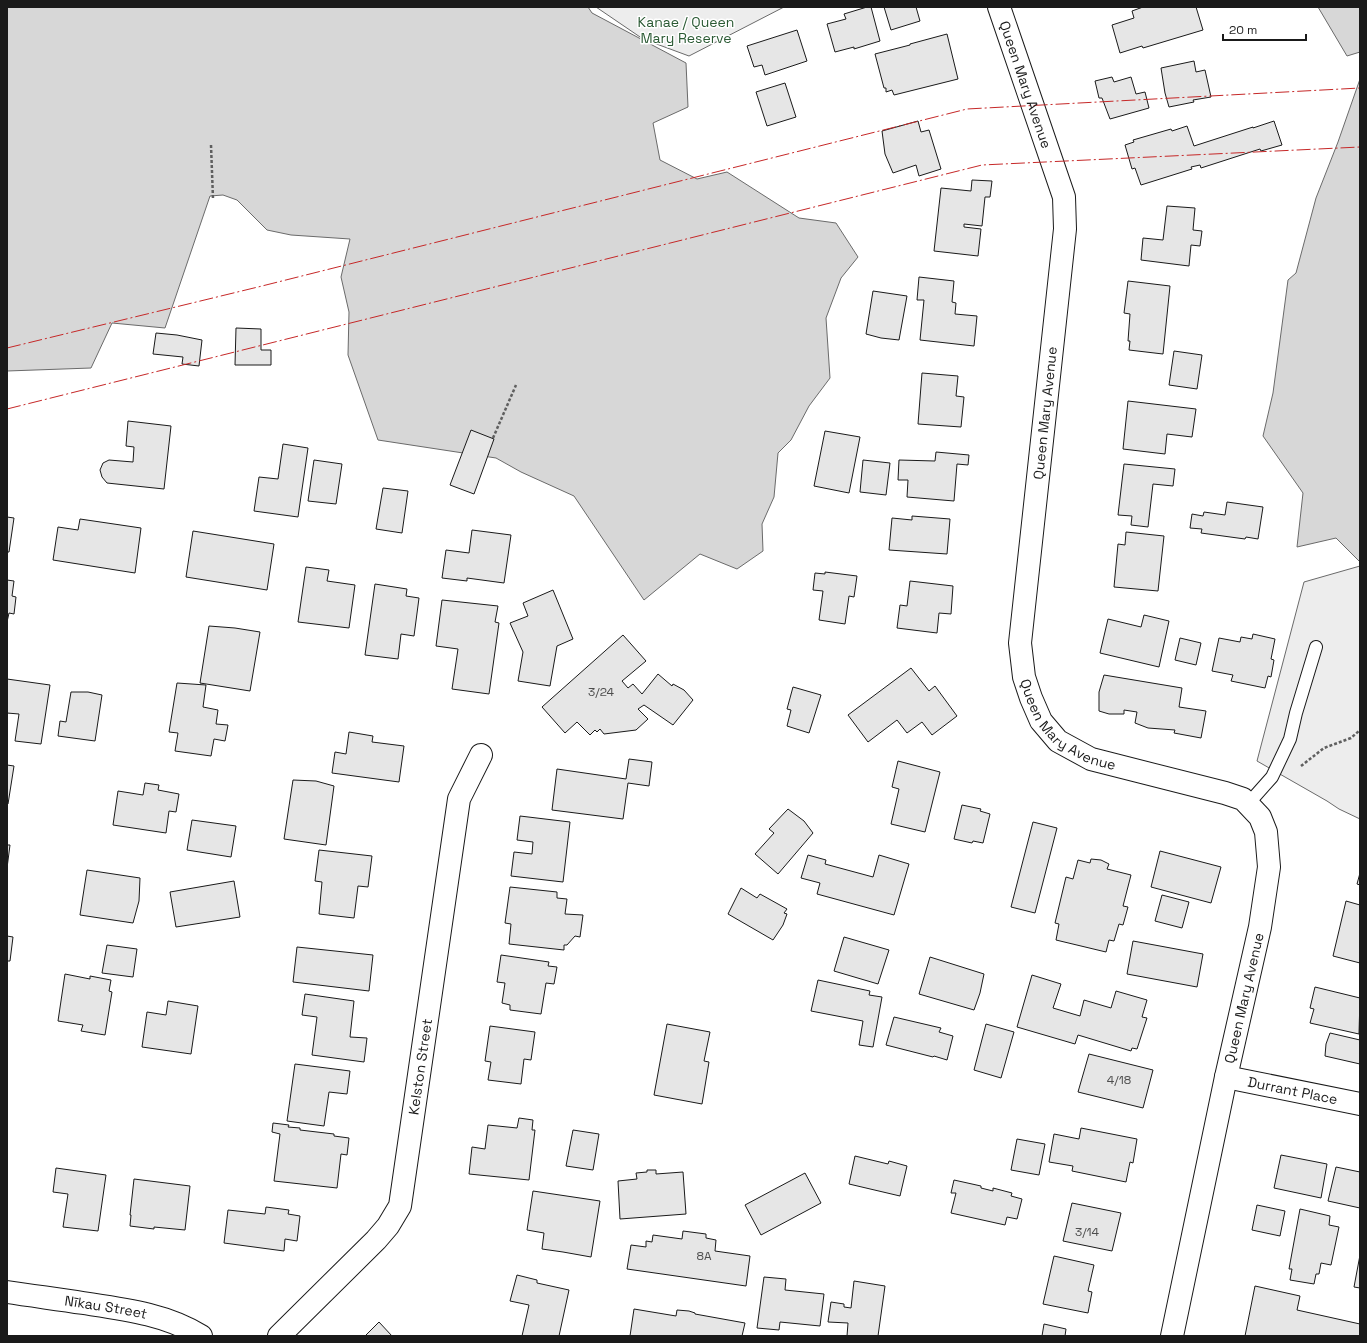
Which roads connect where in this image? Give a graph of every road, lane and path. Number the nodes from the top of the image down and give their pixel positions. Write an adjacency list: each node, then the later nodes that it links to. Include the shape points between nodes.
1 (999, 7): 10 (street, Queen Mary Avenue, via 1065,205 1064,237 1020,643 1024,677 1030,698 1041,721 1058,741 1091,759 1225,793 1243,799)
2 (212, 145): 3 (path)
3 (213, 199)
4 (516, 385): 5 (path)
5 (493, 438)
6 (1316, 647): 10 (lane, via 1290,739 1272,777)
7 (1360, 730): 9 (path, via 1351,738 1324,748)
8 (481, 755): 15 (street, Kelston Street, via 459,799 400,1206 376,1240)
9 (1296, 771)
10 (1248, 804): 11 (street, Queen Mary Avenue, via 1260,817 1266,832 1269,867 1260,927)
11 (1226, 1077): 12 (street, Durrant Place); 16 (street, Queen Mary Avenue)
12 (1360, 1104)
13 (7, 1292): 14 (street, Nīkau Street, via 142,1313 168,1320)
14 (201, 1336)
15 (279, 1336)
16 (1172, 1336)

